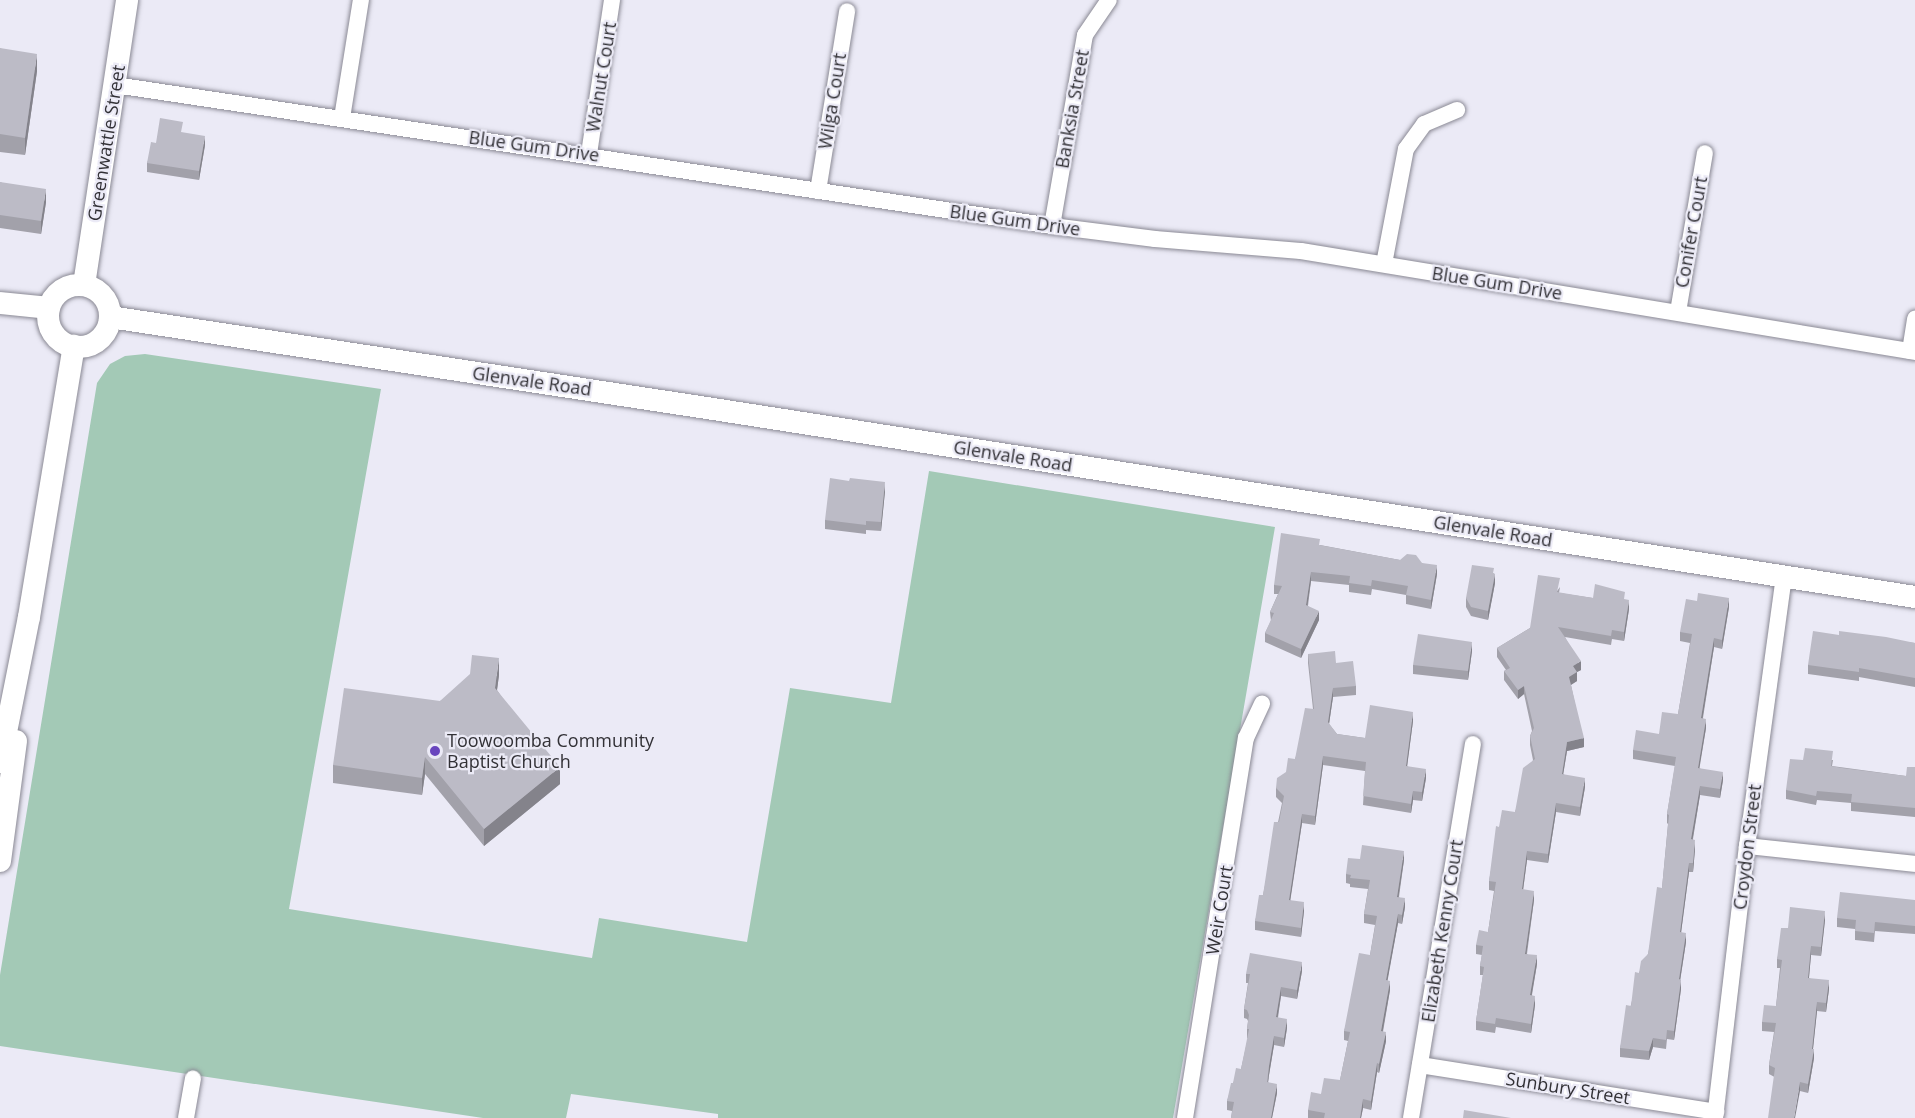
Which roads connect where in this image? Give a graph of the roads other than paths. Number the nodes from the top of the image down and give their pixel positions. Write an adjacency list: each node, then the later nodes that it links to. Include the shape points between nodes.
1 (127, 0): 6 (street, Greenwattle Street)
2 (361, 0): 8 (street)
3 (612, 0): 10 (street, Walnut Court)
4 (1109, 0): 12 (street, Banksia Street, via 1085,35)
5 (847, 11): 11 (street, Wilga Court)
6 (115, 85): 8 (street, Blue Gum Drive); 14 (street, Greenwattle Street)
7 (1457, 110): 13 (street, via 1424,124 1406,149)
8 (342, 118): 10 (street, Blue Gum Drive)
9 (1705, 153): 17 (street, Conifer Court)
10 (589, 154): 11 (street, Blue Gum Drive)
11 (818, 191): 12 (street, Blue Gum Drive)
12 (1052, 226): 13 (street, Blue Gum Drive, via 1301,251)
13 (1384, 264): 17 (street, Blue Gum Drive)
14 (84, 285): 16 (street, via 62,290); 18 (street, via 103,296)
15 (0, 303): 16 (street)
16 (49, 308): 20 (street, via 51,330)
17 (1678, 312): 21 (street, Blue Gum Drive)
18 (110, 317): 20 (street, via 100,338 86,346); 22 (street, Glenvale Road)
19 (1915, 318): 21 (street)
20 (74, 346): 24 (street)
21 (1912, 351)
22 (1784, 577): 23 (street, Glenvale Road); 28 (street, Croydon Street)
23 (1915, 597)
24 (29, 617): 27 (street); 29 (street)
25 (1262, 705): 35 (street, Weir Court, via 1246,738)
26 (1473, 744): 31 (street, Elizabeth Kenny Court)
27 (0, 762)
28 (1747, 846): 30 (street); 33 (street, Croydon Street)
29 (0, 861)
30 (1915, 864)
31 (1420, 1065): 33 (street, Sunbury Street); 36 (street, Elizabeth Kenny Court)
32 (193, 1079): 34 (street)
33 (1716, 1115)
34 (186, 1118)
35 (1185, 1118)
36 (1411, 1118)

